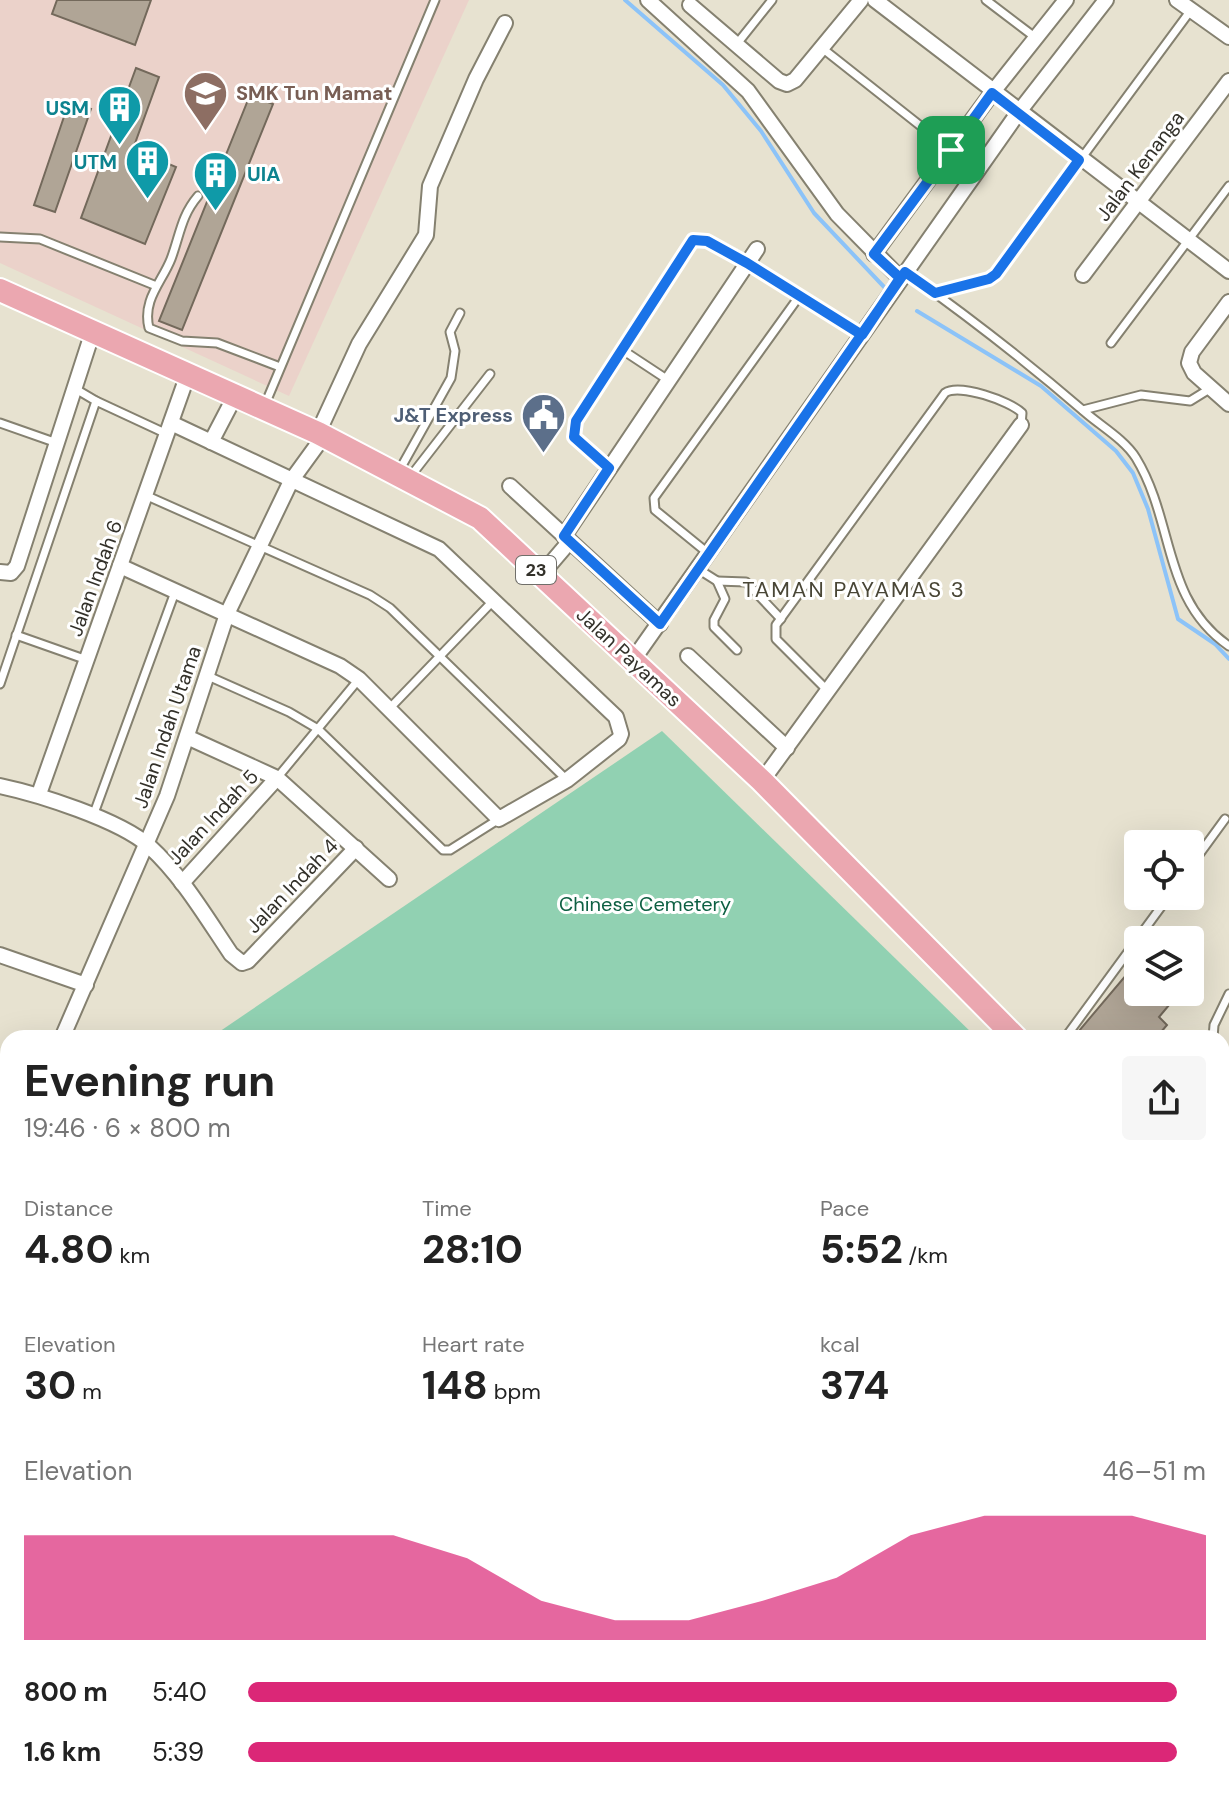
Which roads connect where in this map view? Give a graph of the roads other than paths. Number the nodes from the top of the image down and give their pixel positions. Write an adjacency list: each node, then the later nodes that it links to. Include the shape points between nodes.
1 (435, 0): 46 (lane)
2 (648, 0): 12 (street)
3 (772, 0): 16 (lane)
4 (861, 0): 17 (street)
5 (875, 0): 21 (street)
6 (986, 0): 15 (lane)
7 (1066, 0): 15 (street)
8 (1106, 0): 22 (street)
9 (1177, 0): 11 (street)
10 (691, 2): 12 (street); 16 (street)
11 (1191, 10): 14 (street); 24 (lane)
12 (667, 16): 20 (street)
13 (505, 23): 60 (street, Jalan Indah Utama, via 430,186 426,235 359,344)
14 (1229, 37)
15 (1036, 38): 21 (street)
16 (736, 45): 18 (street)
17 (822, 48): 18 (street, via 791,83); 23 (lane)
18 (773, 76): 20 (street)
19 (1229, 81): 27 (street, Jalan Kenanga)
20 (748, 91): 31 (street, via 837,214)
21 (992, 93): 22 (street); 23 (street)
22 (1018, 113): 24 (street); 34 (street)
23 (951, 150): 31 (street)
24 (1079, 160): 27 (street); 38 (lane, via 996,274)
25 (1229, 186): 29 (lane)
26 (198, 196): 36 (lane, via 184,215 172,256)
27 (1137, 203): 29 (street); 35 (street, Jalan Kenanga)
28 (0, 237): 36 (lane, via 40,239)
29 (1188, 241): 33 (street); 44 (lane)
30 (757, 249): 32 (street)
31 (874, 254): 34 (street)
32 (747, 263): 39 (lane); 45 (lane, via 707,241 693,240); 49 (street)
33 (1229, 271)
34 (902, 275): 38 (lane); 43 (street)
35 (1083, 275)
36 (154, 285): 46 (lane, via 147,323 154,332 182,341 217,343)
37 (0, 290): 42 (highway, Jalan Payamas / 23)
38 (935, 293): 56 (lane)
39 (798, 298): 43 (lane); 70 (lane, via 654,498 655,510)
40 (1229, 302): 51 (street, via 1189,357 1190,368)
41 (460, 313): 64 (lane, via 450,332 455,351 450,380)
42 (93, 331): 47 (highway, Jalan Payamas / 23); 50 (street)
43 (862, 335): 70 (street)
44 (1111, 343)
45 (621, 349): 49 (lane); 63 (lane, via 572,431)
46 (280, 367): 55 (lane)
47 (188, 374): 52 (highway, Jalan Payamas / 23); 59 (street, Jalan Indah 6)
48 (490, 374): 64 (lane)
49 (668, 380): 63 (street)
50 (74, 388): 53 (lane); 62 (street)
51 (1211, 388): 54 (street); 56 (lane, via 1190,401 1141,395)
52 (235, 396): 55 (highway, Jalan Payamas / 23); 61 (street)
53 (96, 401): 59 (lane); 81 (lane)
54 (1229, 404)
55 (263, 408): 60 (highway, Jalan Payamas / 23)
56 (1083, 410): 82 (lane, via 1135,457 1186,600 1198,619)
57 (0, 423): 62 (lane)
58 (1021, 425): 79 (lane, via 1022,413 1011,404 948,390); 91 (street)
59 (169, 428): 61 (street); 67 (street, Jalan Indah 6)
60 (320, 435): 64 (highway, Jalan Payamas / 23); 65 (street, Jalan Indah Utama)
61 (211, 442): 65 (street)
62 (57, 443): 73 (street, via 17,566 11,573)
63 (609, 468): 68 (street)
64 (404, 476): 74 (highway, Jalan Payamas / 23, via 480,518)
65 (291, 481): 69 (street, Jalan Indah Utama); 77 (street, via 439,549)
66 (510, 486): 68 (street)
67 (145, 495): 69 (lane); 71 (street, Jalan Indah 6)
68 (567, 538): 74 (street); 80 (street)
69 (258, 546): 78 (street, Jalan Indah Utama); 84 (lane, via 370,595 405,619)
70 (709, 554): 72 (street)
71 (120, 566): 76 (street); 86 (street, Jalan Indah 6)
72 (698, 569): 75 (lane); 80 (street)
73 (0, 572)
74 (541, 575): 87 (highway, Jalan Payamas / 23)
75 (717, 581): 79 (lane, via 746,582); 83 (lane, via 725,599 714,627)
76 (175, 592): 78 (street); 101 (lane)
77 (493, 600): 84 (lane); 97 (street, via 619,722 619,739)
78 (227, 614): 88 (street, Jalan Indah Utama); 89 (street)
79 (781, 619): 91 (lane, via 774,630 776,639)
80 (660, 624): 87 (street)
81 (16, 635): 86 (lane); 90 (lane)
82 (1229, 646)
83 (737, 650)
84 (441, 655): 92 (lane); 97 (lane)
85 (688, 656): 95 (street)
86 (87, 660): 100 (street, Jalan Indah 6)
87 (633, 660): 98 (highway, Jalan Payamas / 23)
88 (206, 675): 93 (lane); 94 (street, Jalan Indah Utama)
89 (359, 679): 92 (street); 93 (lane)
90 (0, 684)
91 (828, 691): 95 (street)
92 (389, 709): 102 (street)
93 (318, 729): 96 (lane); 102 (lane, via 443,850)
94 (187, 737): 96 (street); 104 (street, Jalan Indah Utama)
95 (787, 748): 98 (street)
96 (277, 778): 105 (street); 108 (street, Jalan Indah 5)
97 (567, 780): 102 (street)
98 (762, 781): 114 (highway, Jalan Payamas / 23)
99 (0, 786): 100 (street)
100 (39, 794): 101 (street)
101 (93, 816): 104 (street)
102 (499, 819)
103 (1225, 819): 106 (lane)
104 (147, 844): 108 (street, Jalan Indah 5); 111 (street, Jalan Indah Utama)
105 (356, 848): 107 (street); 108 (street, Jalan Indah 4, via 245,963 237,961)
106 (1204, 848)
107 (389, 879)
108 (182, 883)
109 (1159, 910): 115 (lane)
110 (0, 955): 111 (street)
111 (86, 985): 113 (street, Jalan Indah Utama)
112 (1229, 994): 116 (lane)
113 (66, 1030)
114 (1008, 1030)
115 (1071, 1030)
116 (1213, 1030)

